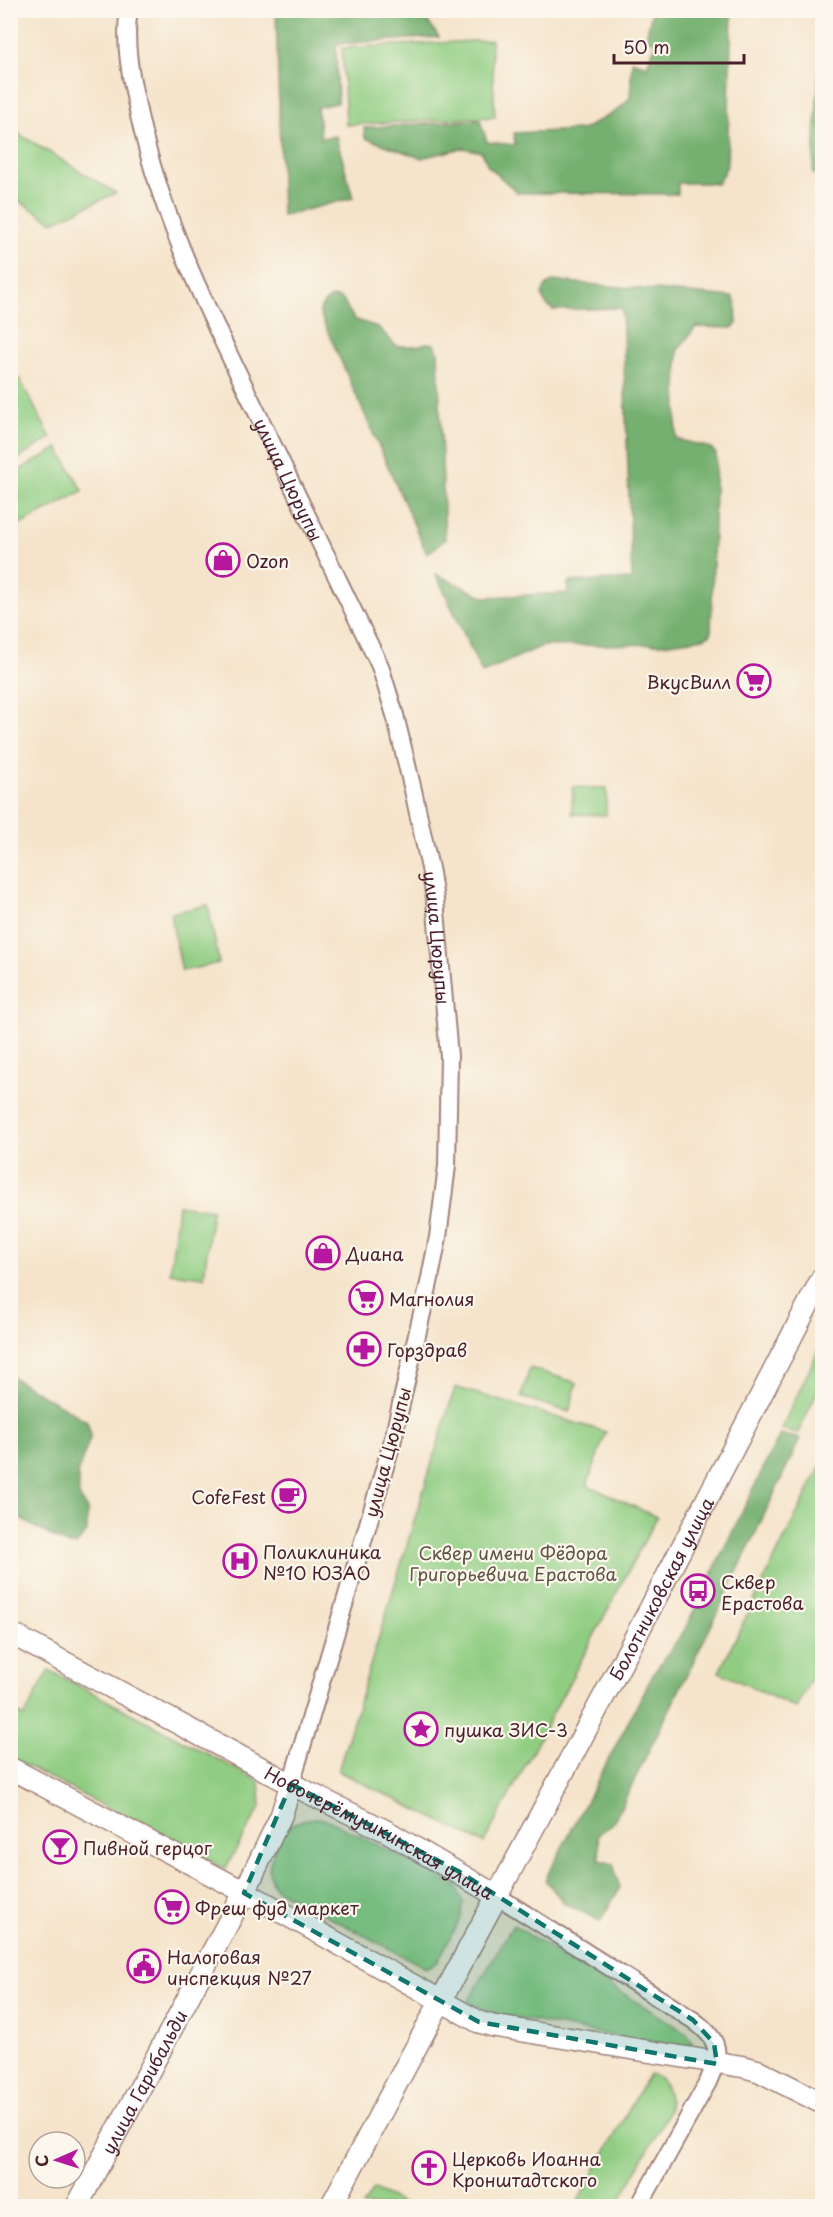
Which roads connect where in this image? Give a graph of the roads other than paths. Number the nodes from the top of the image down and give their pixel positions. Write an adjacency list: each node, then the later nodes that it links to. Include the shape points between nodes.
1 (129, 10): 5 (street, улица Цюрупы, via 126,24 134,95 169,221 380,666 431,873 436,911 449,1056 447,1166 438,1237 392,1443)
2 (822, 1278): 7 (street, Болотниковская улица, via 633,1643)
3 (10, 1633): 5 (street, Новочерёмушкинская улица)
4 (10, 1768): 6 (street)
5 (291, 1784): 6 (street, улица Цюрупы, via 281,1816); 7 (street, Новочерёмушкинская улица, via 388,1832)
6 (244, 1893): 8 (street); 11 (street, улица Гарибальди)
7 (496, 1896): 8 (street); 9 (street, Новочерёмушкинская улица, via 702,2027 718,2053)
8 (441, 2001): 9 (street, via 492,2026); 12 (street)
9 (717, 2064): 10 (street, via 759,2071); 13 (street)
10 (822, 2103)
11 (77, 2206)
12 (331, 2206)
13 (639, 2206)

